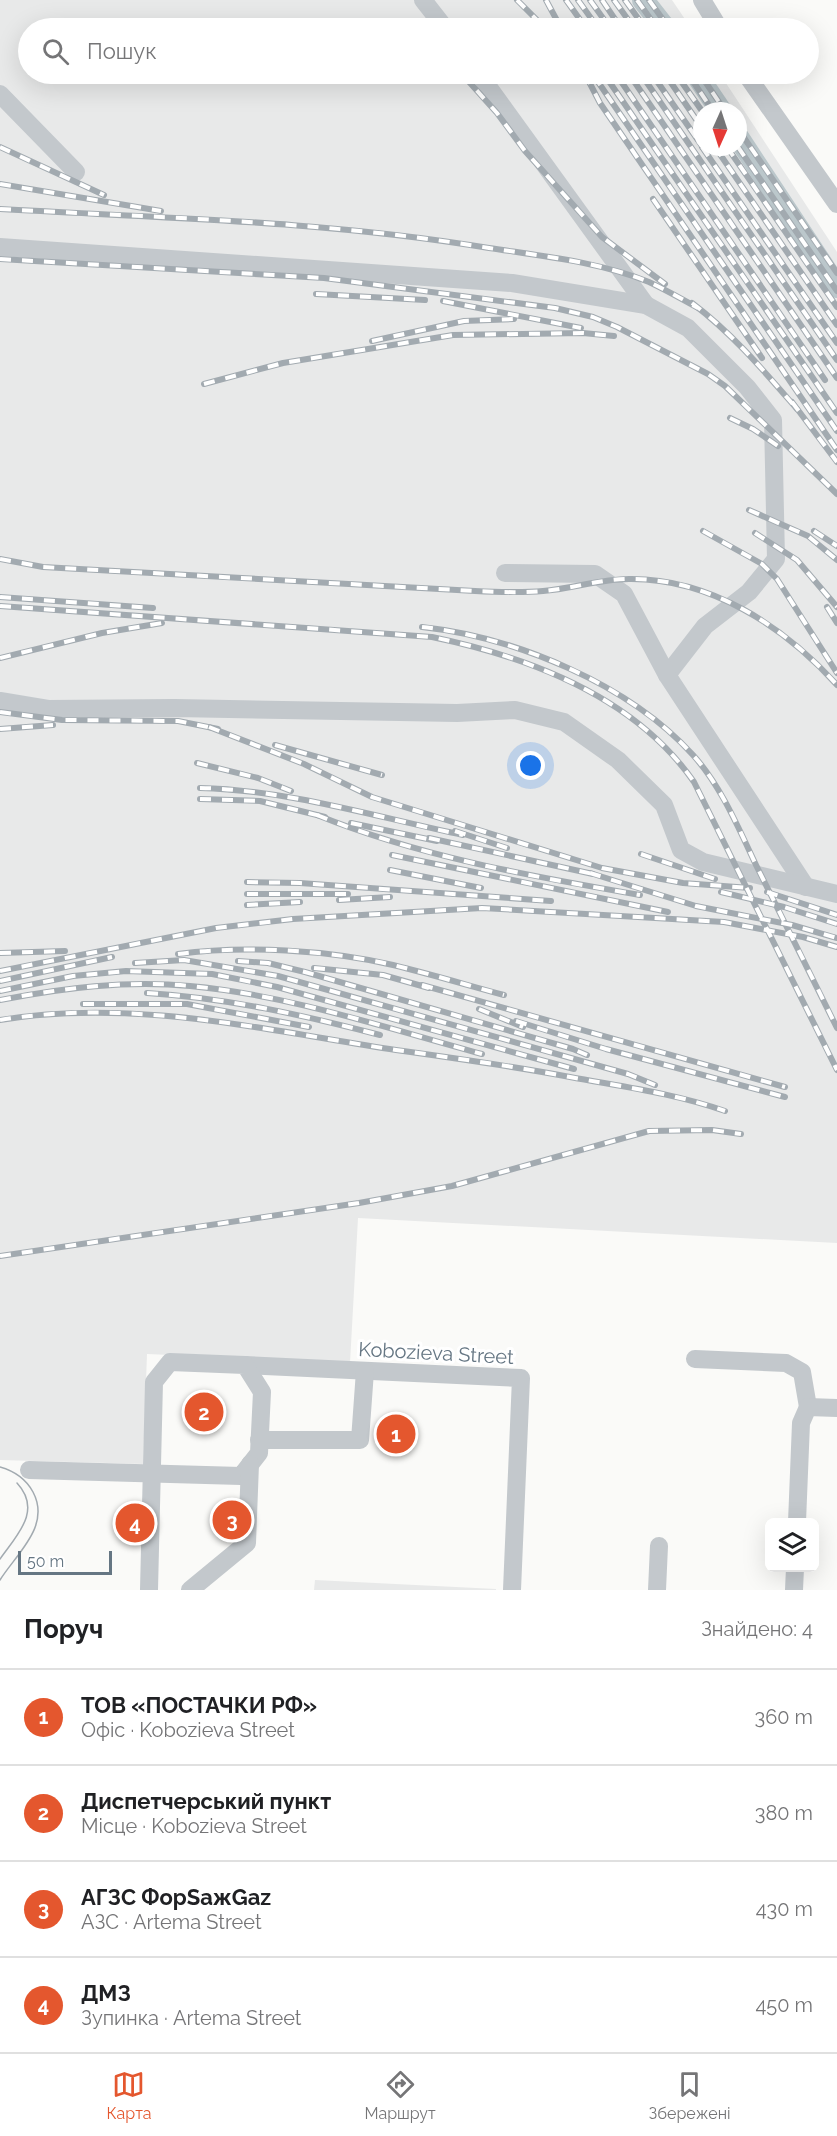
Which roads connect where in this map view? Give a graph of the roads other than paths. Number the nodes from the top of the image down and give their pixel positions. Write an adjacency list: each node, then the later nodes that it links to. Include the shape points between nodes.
1 (423, 0): 3 (street)
2 (702, 0): 4 (street)
3 (437, 18)
4 (713, 18)
5 (486, 84): 11 (street)
6 (753, 84): 9 (street)
7 (0, 94): 8 (street)
8 (76, 172)
9 (837, 204)
10 (0, 247): 11 (street, via 512,283)
11 (646, 305): 13 (street, via 688,327 747,387 773,420 776,559 749,592 705,626)
12 (505, 573): 13 (street, via 595,574 624,594)
13 (667, 675): 15 (street)
14 (0, 701): 15 (street, via 48,709 457,713 515,710 564,722 618,760 664,805 681,850 703,862)
15 (806, 887): 16 (street)
16 (837, 894)
17 (695, 1359): 21 (street, via 786,1363 802,1372)
18 (246, 1365): 19 (street, Kobozieva Street); 22 (street, via 262,1392); 25 (street, via 170,1362 154,1382)
19 (365, 1371): 22 (street, via 360,1440); 31 (street, Kobozieva Street, via 521,1378)
20 (837, 1408): 21 (street)
21 (806, 1411): 26 (street, via 801,1424)
22 (260, 1440): 23 (street, via 259,1454)
23 (250, 1464): 25 (street, via 241,1476); 30 (street, via 247,1543)
24 (29, 1470): 25 (street)
25 (153, 1473): 29 (street)
26 (797, 1518)
27 (659, 1546): 32 (street)
28 (795, 1572): 33 (street)
29 (149, 1590)
30 (190, 1590)
31 (512, 1590)
32 (657, 1590)
33 (794, 1590)

